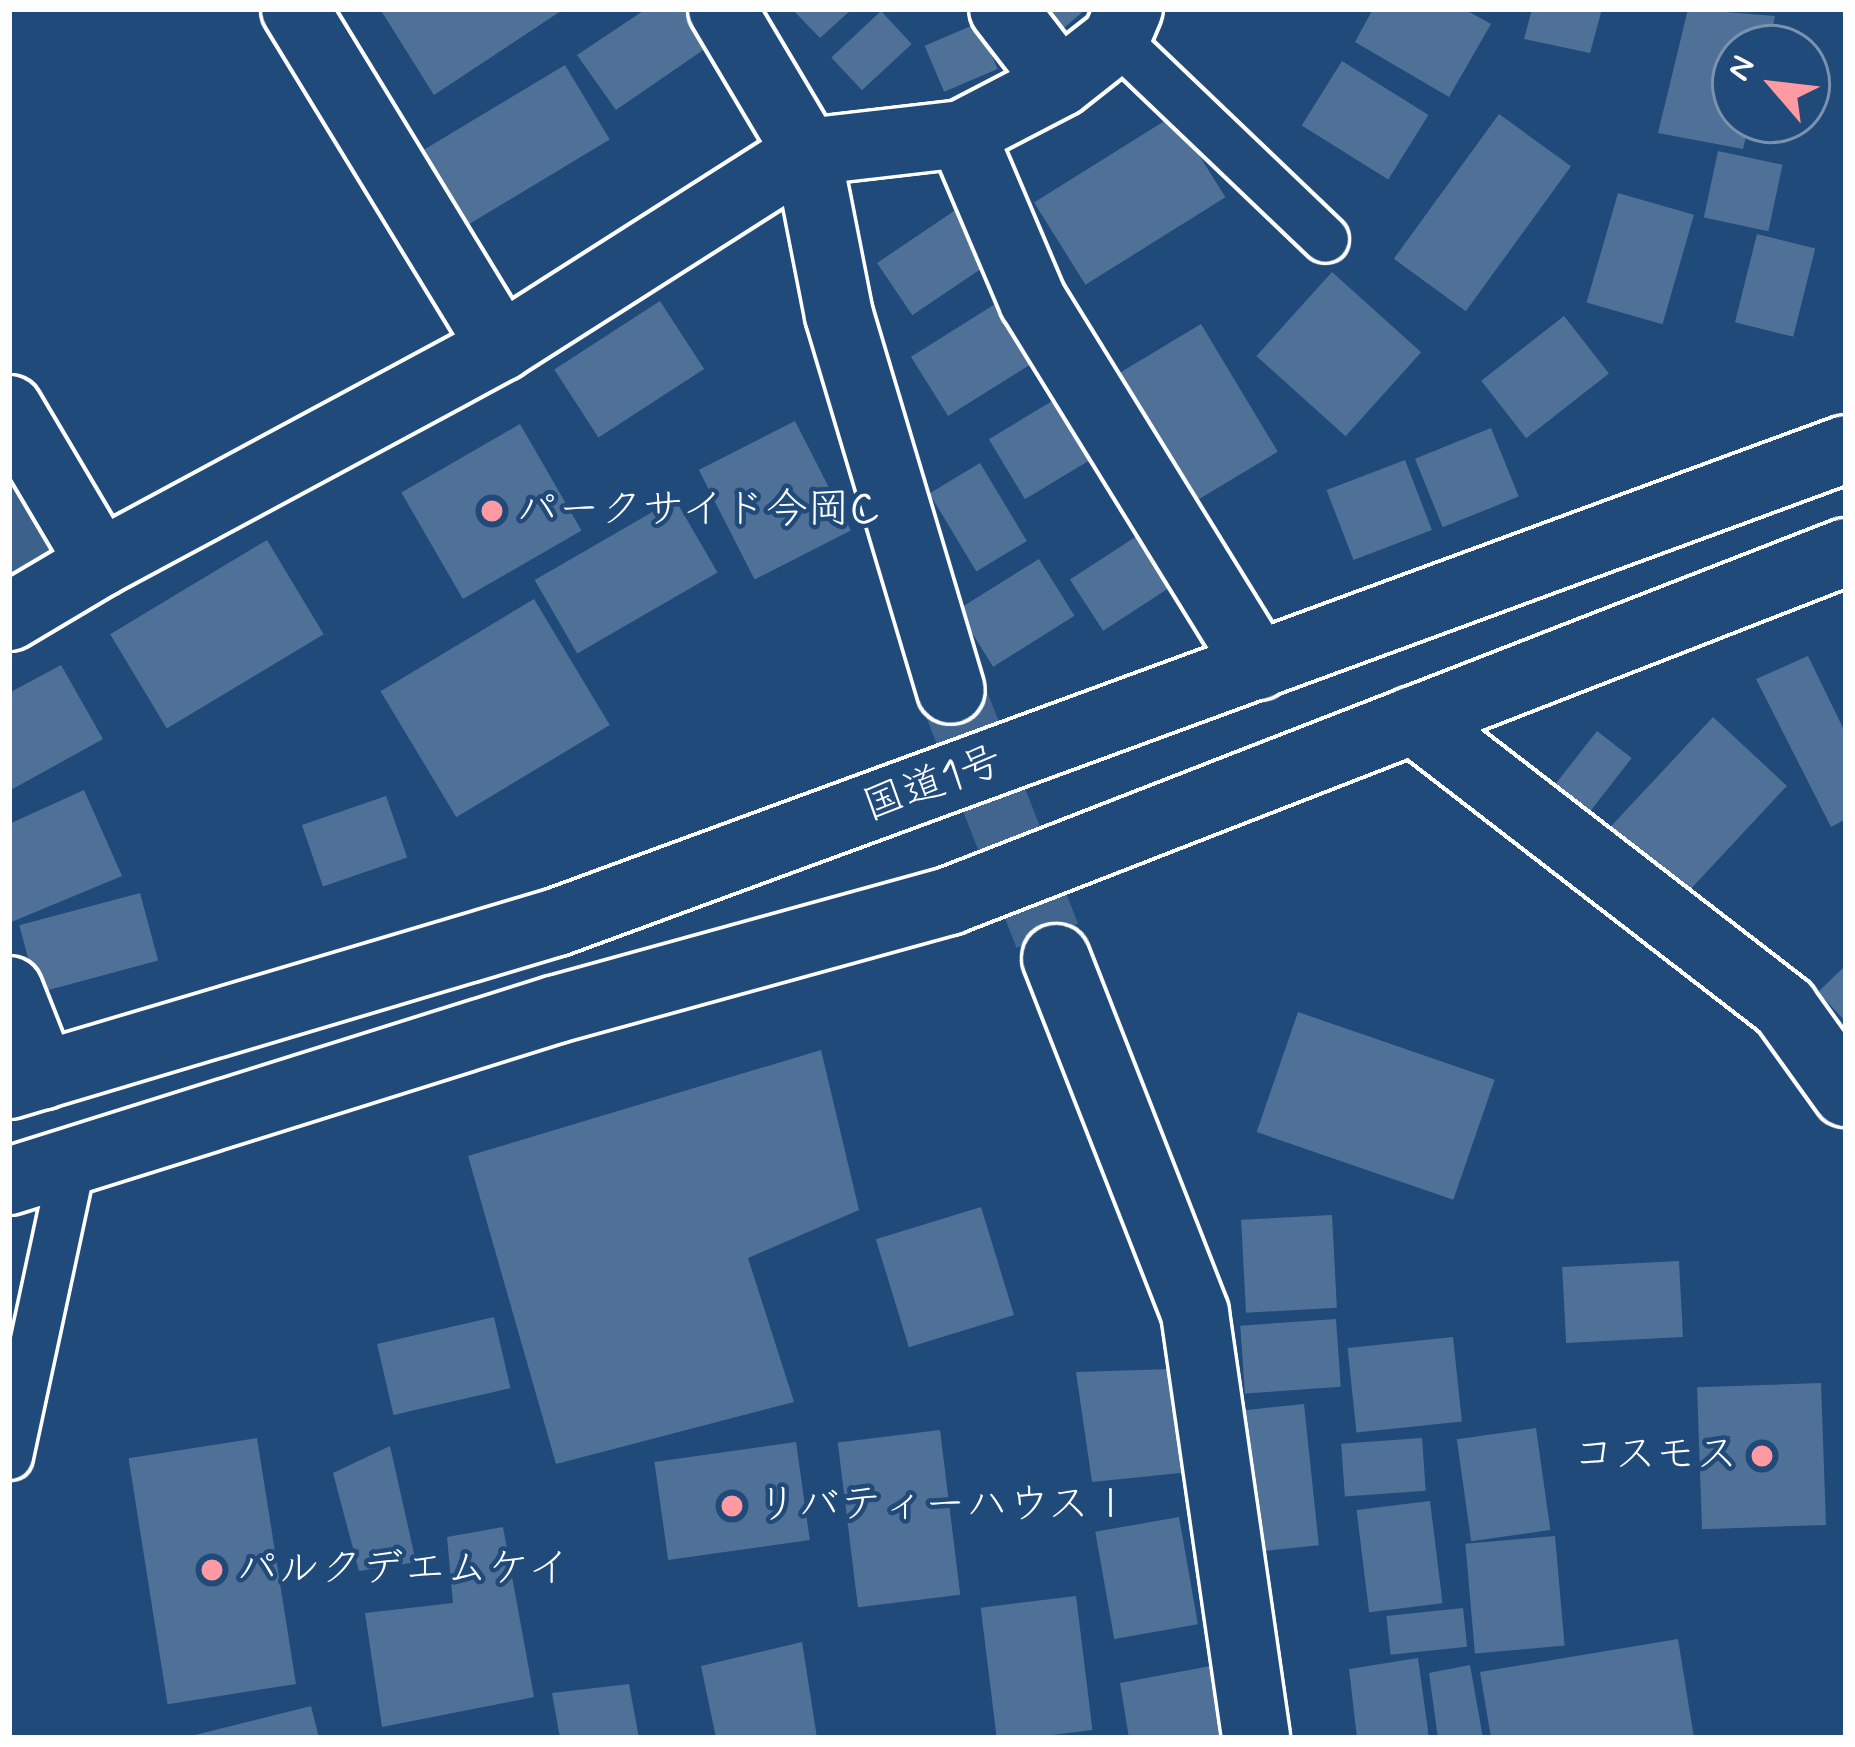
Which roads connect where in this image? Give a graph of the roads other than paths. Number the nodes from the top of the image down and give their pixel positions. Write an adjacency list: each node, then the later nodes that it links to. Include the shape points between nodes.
1 (295, 9): 9 (main road)
2 (722, 9): 7 (main road)
3 (1003, 9): 5 (main road)
4 (1122, 24): 5 (main road); 8 (lane)
5 (1060, 82): 6 (main road)
6 (962, 134): 7 (main road); 15 (main road, via 1033,301)
7 (807, 152): 9 (main road); 16 (main road, via 839,315)
8 (1325, 239)
9 (501, 347): 13 (main road)
10 (9, 409): 13 (main road)
11 (1846, 449): 15 (main road, 国道1号)
12 (1846, 552): 17 (main road)
13 (100, 563): 14 (main road)
14 (9, 617)
15 (1258, 666): 20 (main road, 国道1号, via 557,922)
16 (951, 690)
17 (1413, 720): 21 (main road, via 1785,1008); 22 (main road, via 949,902 557,1009)
18 (1056, 958): 25 (main road, via 1195,1313)
19 (9, 990): 20 (main road)
20 (26, 1081)
21 (1846, 1093)
22 (72, 1162): 23 (main road); 24 (lane)
23 (9, 1181)
24 (9, 1456)
25 (1256, 1738)

